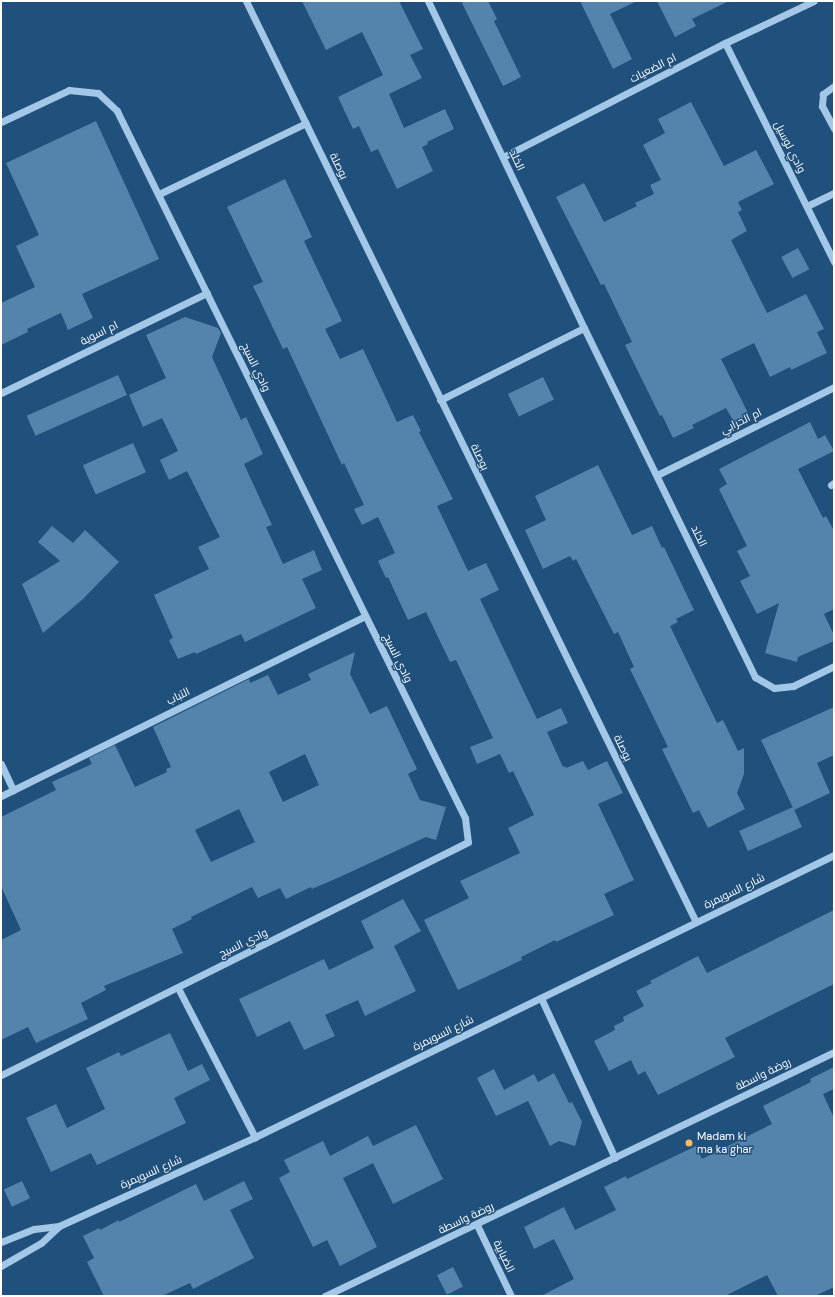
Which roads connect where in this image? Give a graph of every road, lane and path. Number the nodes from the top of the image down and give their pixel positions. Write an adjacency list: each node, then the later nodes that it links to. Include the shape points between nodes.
1 (246, 1): 7 (street, بوصلة)
2 (428, 1): 9 (street, الخلد)
3 (814, 1): 4 (street, ام الضعيات)
4 (725, 43): 9 (street, ام الضعيات); 12 (street, وادي لوسيل)
5 (834, 86): 8 (street, via 823,94 822,106)
6 (1, 122): 11 (street, وادي السيج, via 69,90 98,93 117,111)
7 (306, 123): 11 (street); 18 (street, بوصلة)
8 (834, 129)
9 (503, 157): 15 (street, الخلد)
10 (834, 193): 12 (street)
11 (159, 194): 14 (street, وادي السيج)
12 (807, 206): 13 (street, وادي لوسيل)
13 (834, 262)
14 (207, 293): 17 (street, ام اسوية); 20 (street, وادي السيج)
15 (584, 328): 18 (street); 19 (street, الخلد)
16 (834, 387): 19 (street, ام الحرابي)
17 (1, 392)
18 (440, 400): 26 (street, بوصلة)
19 (657, 475): 21 (street, الخلد, via 755,677 774,688 793,686)
20 (365, 616): 23 (street, التباب); 27 (street, وادي السيج, via 465,818 468,842)
21 (834, 666)
22 (1, 764): 23 (street)
23 (13, 790): 24 (street, التباب)
24 (1, 796)
25 (834, 854): 26 (street, شارع السويمرة)
26 (696, 922): 28 (street, شارع السويمرة)
27 (178, 988): 30 (street, وادي السيج); 31 (street)
28 (541, 998): 31 (street, شارع السويمرة); 32 (street)
29 (834, 1052): 32 (street, روضة واسطة)
30 (1, 1075)
31 (255, 1137): 34 (street, شارع السويمرة)
32 (616, 1158): 33 (street, روضة واسطة)
33 (477, 1225): 37 (street, روضة واسطة); 38 (street, الضبابية)
34 (59, 1226): 35 (street, شارع السويمرة, via 34,1229); 36 (street, شارع السويمرة, via 41,1243)
35 (1, 1242)
36 (1, 1266)
37 (325, 1296)
38 (511, 1296)

